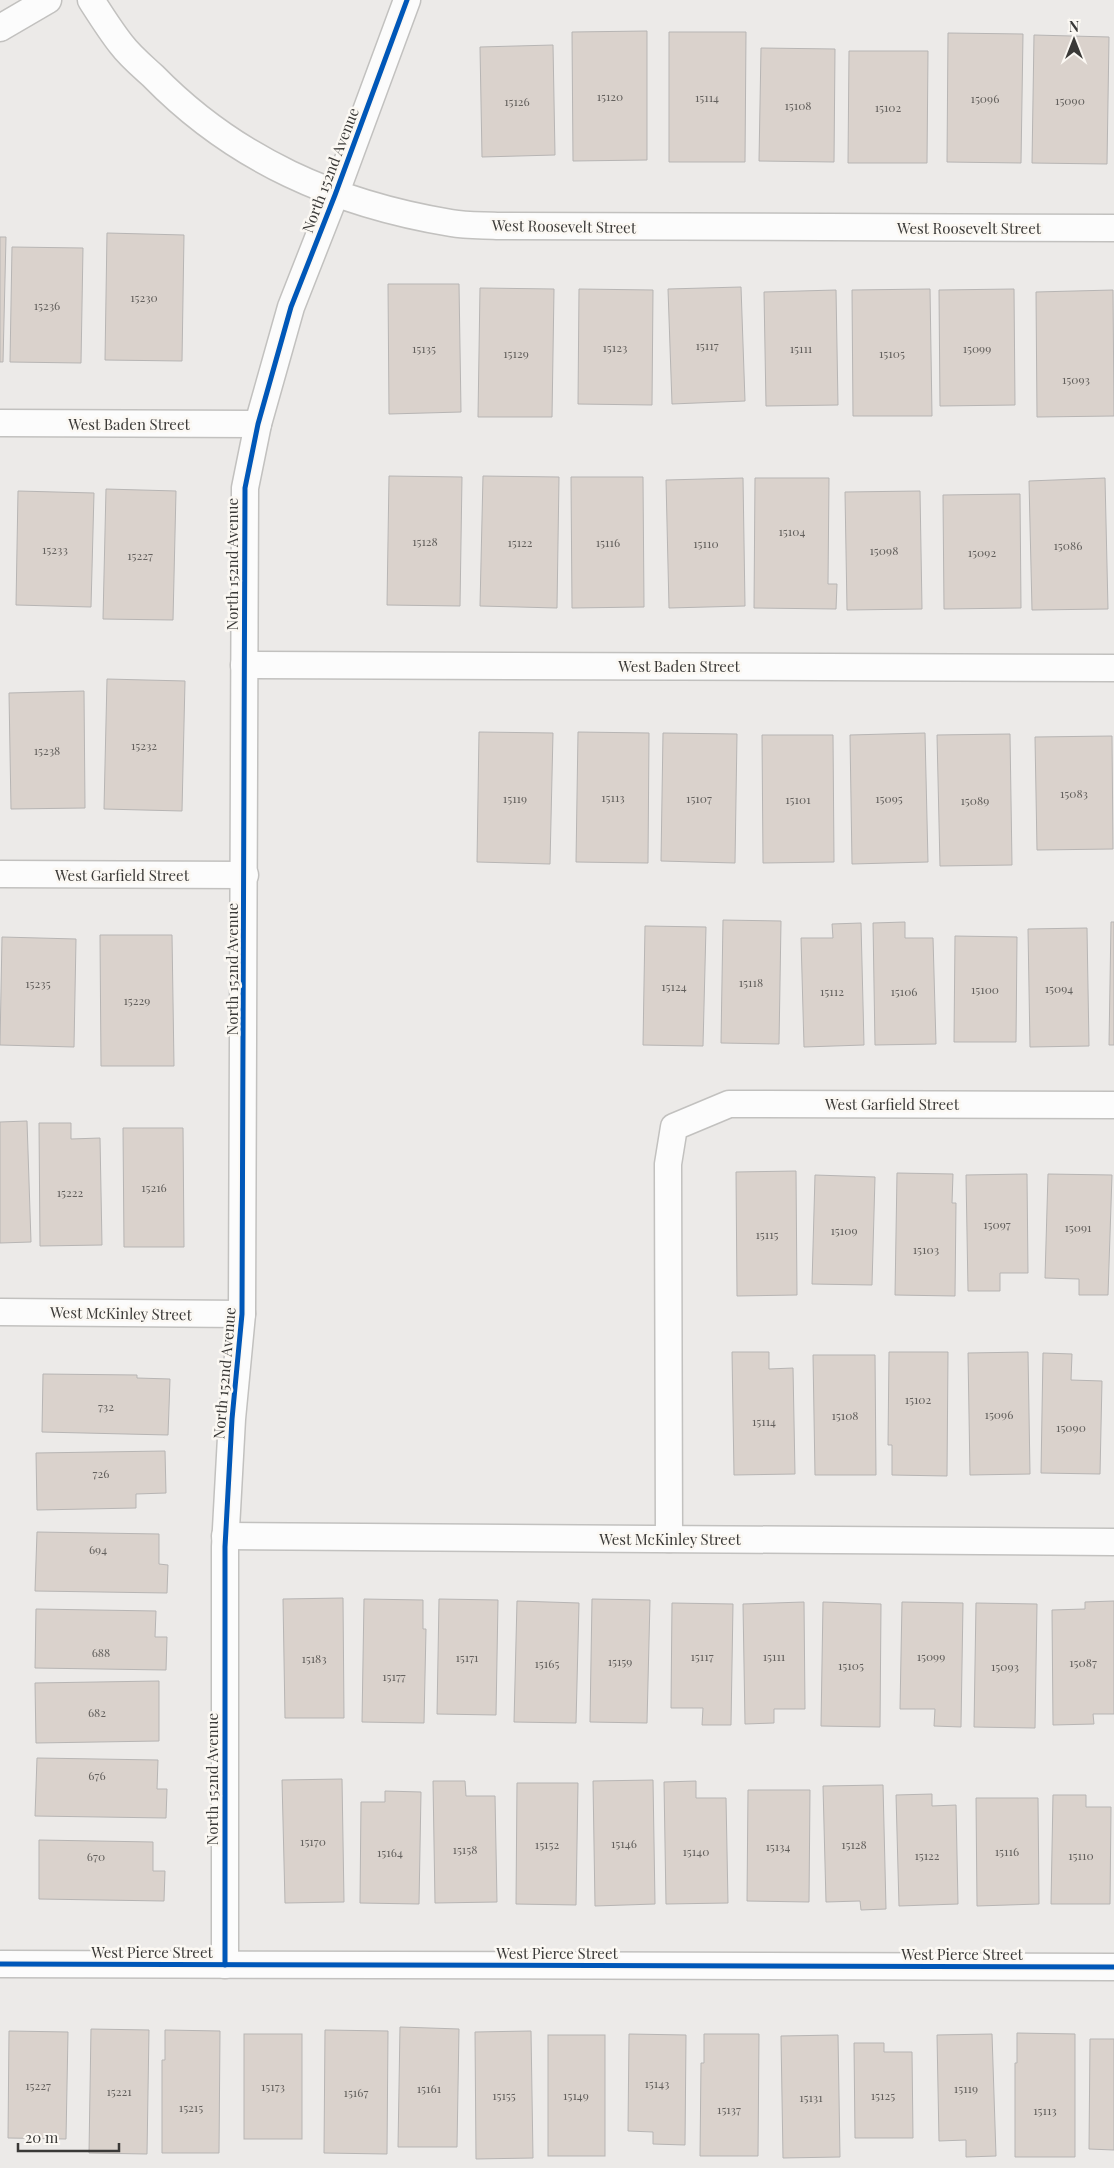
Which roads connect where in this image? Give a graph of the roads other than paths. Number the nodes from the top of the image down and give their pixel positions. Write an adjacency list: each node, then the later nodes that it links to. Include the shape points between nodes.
1 (48, 0): 4 (street)
2 (90, 0): 5 (street, West Roosevelt Street, via 121,44 180,104 226,139 278,170)
3 (406, 0): 5 (street, North 152nd Avenue)
4 (0, 28)
5 (335, 195): 6 (street, West Roosevelt Street, via 452,223 500,226); 8 (street, North 152nd Avenue, via 291,307)
6 (1114, 228)
7 (0, 424): 8 (street, West Baden Street)
8 (258, 424): 9 (street, North 152nd Avenue, via 245,488)
9 (244, 665): 10 (street, West Baden Street); 12 (street, North 152nd Avenue)
10 (1114, 668)
11 (0, 874): 12 (street, West Garfield Street)
12 (245, 875): 15 (street, North 152nd Avenue)
13 (1114, 1105): 17 (street, West Garfield Street, via 730,1104 674,1127 668,1164)
14 (0, 1312): 15 (street, West McKinley Street)
15 (242, 1314): 16 (street, North 152nd Avenue)
16 (225, 1536): 17 (street, West McKinley Street); 20 (street, North 152nd Avenue)
17 (670, 1539): 18 (street, West McKinley Street)
18 (1114, 1542)
19 (0, 1964): 20 (street, West Pierce Street)
20 (225, 1965): 21 (street, West Pierce Street)
21 (1114, 1967)

